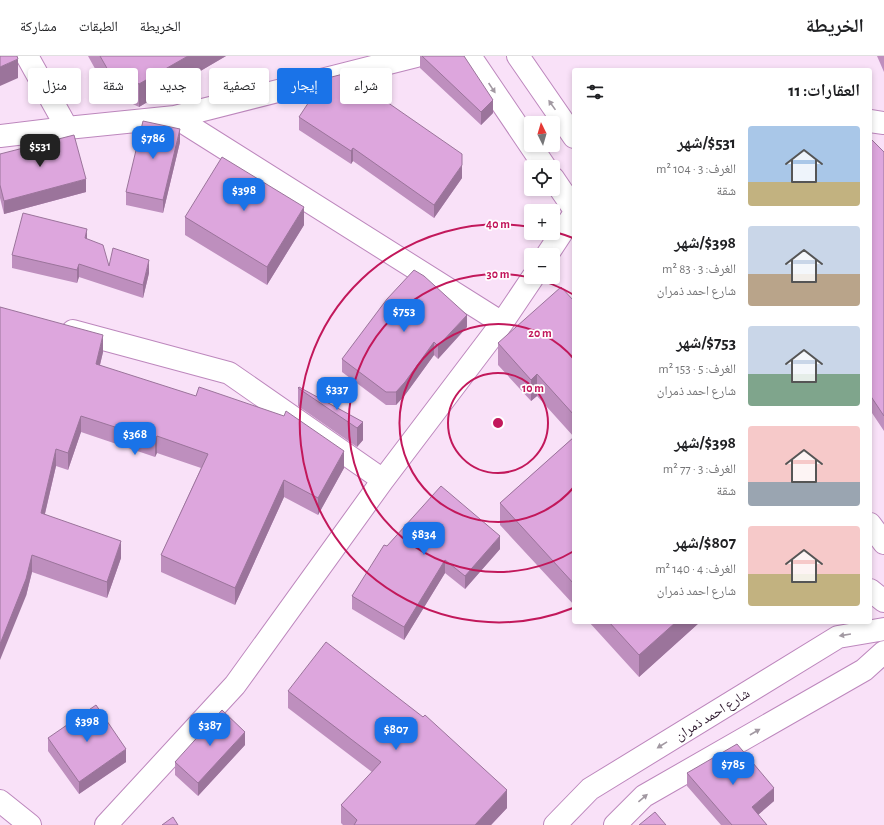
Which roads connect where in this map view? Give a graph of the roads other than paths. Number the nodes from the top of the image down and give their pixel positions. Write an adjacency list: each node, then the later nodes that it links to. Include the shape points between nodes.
1 (27, 56): 8 (street)
2 (416, 56): 5 (street)
3 (470, 56): 11 (street, one-way to 11)
4 (518, 56): 9 (street, one-way to 4)
5 (175, 118): 8 (street); 17 (street)
6 (872, 121): 7 (street)
7 (884, 123)
8 (67, 128): 10 (street)
9 (572, 134)
10 (0, 136)
11 (540, 160)
12 (560, 188): 13 (street)
13 (572, 206)
14 (572, 217): 15 (street)
15 (552, 248)
16 (527, 284): 17 (street)
17 (502, 323): 19 (street)
18 (53, 326): 19 (street, via 229,373)
19 (383, 480): 28 (street, via 235,685)
20 (872, 527): 21 (street)
21 (884, 542)
22 (872, 592): 23 (street)
23 (884, 601)
24 (884, 630): 29 (street, شارع احمد ذمران, one-way to 29, via 838,636 590,790)
25 (884, 652): 30 (street, one-way to 25, via 644,796 864,670)
26 (0, 801): 27 (street)
27 (30, 825)
28 (106, 825)
29 (555, 825)
30 (615, 825)

